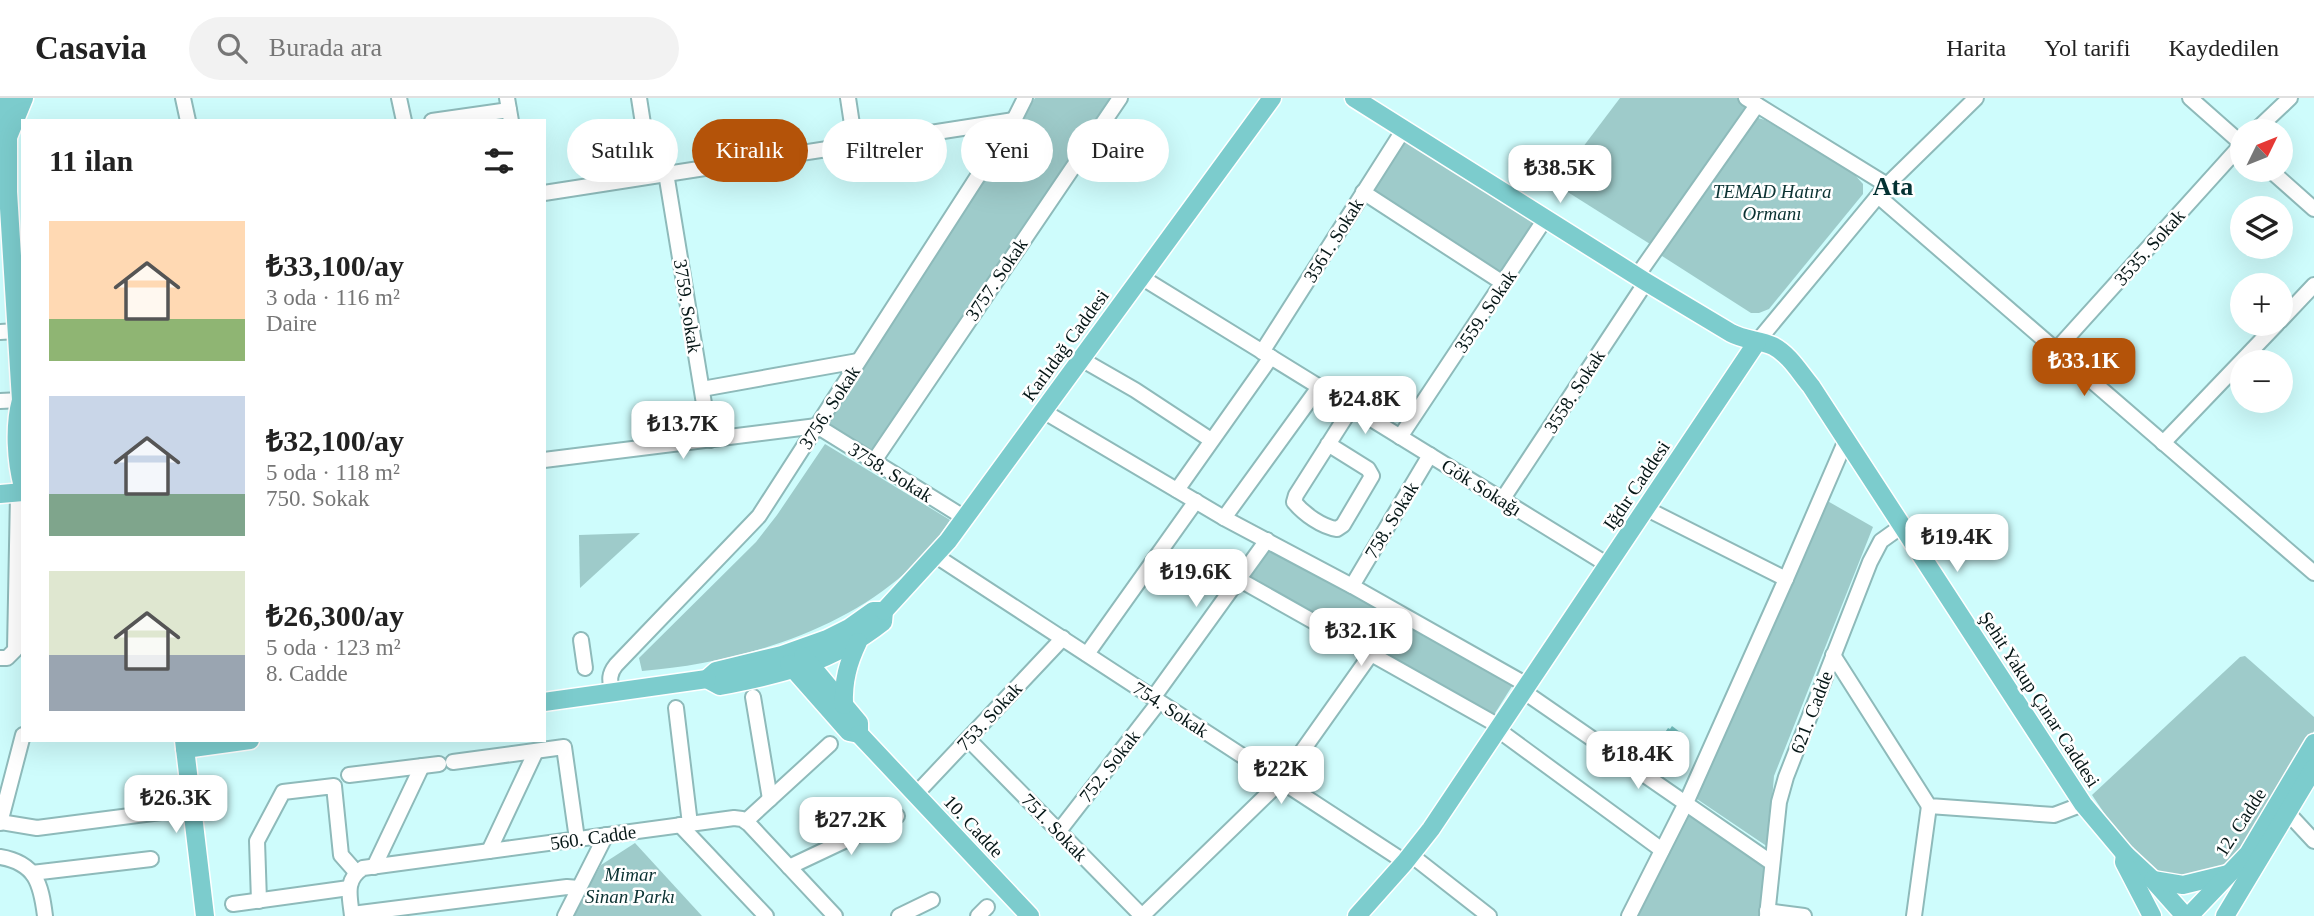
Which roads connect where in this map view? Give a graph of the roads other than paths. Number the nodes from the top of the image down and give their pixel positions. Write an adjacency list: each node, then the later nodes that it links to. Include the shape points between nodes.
1 (9, 98): 25 (main road, via 4,124)
2 (24, 98): 25 (main road)
3 (183, 98): 16 (street)
4 (399, 98): 17 (street)
5 (639, 98): 19 (street)
6 (848, 98): 20 (street)
7 (1025, 98): 21 (street, 3756. Sokak)
8 (1120, 98): 69 (street, 3757. Sokak)
9 (1272, 98): 40 (main road, Karlıdağ Caddesi)
10 (1354, 98): 23 (main road, Şehit Yakup Çınar Caddesi)
11 (1976, 98): 33 (street, Iğdır Caddesi)
12 (2190, 98): 24 (street)
13 (2290, 98): 22 (street)
14 (1752, 102): 33 (street); 41 (street, 3558. Sokak)
15 (509, 110): 18 (street)
16 (188, 119)
17 (404, 119)
18 (446, 119)
19 (642, 119)
20 (851, 119)
21 (1014, 119)
22 (2268, 119)
23 (1404, 129): 36 (street, 3561. Sokak); 38 (main road, Şehit Yakup Çınar Caddesi)
24 (2230, 133)
25 (8, 137): 34 (main road)
26 (822, 149): 28 (street)
27 (2230, 157): 48 (street, 3535. Sokak)
28 (678, 171)
29 (607, 182): 35 (street)
30 (668, 182): 53 (street, 3759. Sokak)
31 (974, 182): 51 (street, 3756. Sokak)
32 (2284, 182): 37 (street)
33 (1882, 191): 47 (street, Iğdır Caddesi); 48 (street)
34 (4, 192): 39 (main road)
35 (546, 192)
36 (1363, 192): 42 (street); 49 (street, 3561. Sokak)
37 (2314, 209)
38 (1545, 219): 41 (main road, Şehit Yakup Çınar Caddesi); 42 (street, 3559. Sokak)
39 (12, 267): 45 (main road)
40 (1141, 277): 49 (street, Gök Sokağı); 50 (main road, Karlıdağ Caddesi)
41 (1642, 279): 47 (main road, Şehit Yakup Çınar Caddesi, via 1731,333); 72 (street, 3558. Sokak)
42 (1503, 283): 61 (street, 3559. Sokak)
43 (2314, 285): 44 (street)
44 (2293, 307)
45 (9, 332): 54 (main road)
46 (2266, 336): 65 (street)
47 (1757, 342): 64 (main road, Şehit Yakup Çınar Caddesi, via 1776,347 1787,356); 74 (main road, Iğdır Caddesi)
48 (2056, 350): 65 (street)
49 (1267, 355): 52 (street, Gök Sokağı); 63 (street, 3561. Sokak)
50 (1082, 359): 59 (main road, Karlıdağ Caddesi); 63 (street)
51 (858, 361): 53 (street); 60 (street, 3756. Sokak)
52 (1319, 387): 58 (street, Gök Sokağı); 76 (street)
53 (702, 389): 62 (street, 3759. Sokak)
54 (21, 396)
55 (0, 401): 56 (street)
56 (21, 401)
57 (21, 404): 71 (main road)
58 (1352, 407): 61 (street, Gök Sokağı); 66 (street)
59 (1043, 411): 70 (street); 75 (main road, Karlıdağ Caddesi)
60 (817, 426): 62 (street); 69 (street, 3758. Sokak); 96 (street, 3756. Sokak, via 759,516 610,672)
61 (1401, 437): 67 (street, Gök Sokağı)
62 (710, 440): 68 (street)
63 (1211, 440): 70 (street, 3561. Sokak)
64 (1846, 440): 77 (main road, Şehit Yakup Çınar Caddesi); 82 (street)
65 (2163, 443): 81 (street)
66 (1328, 444): 66 (street, via 1294,502 1337,529 1372,475)
67 (1430, 455): 72 (street, Gök Sokağı); 84 (street, 758. Sokak)
68 (546, 460)
69 (874, 461): 75 (street, 3758. Sokak)
70 (1177, 489): 73 (street)
71 (16, 492): 92 (street, via 15,650 8,658)
72 (1502, 500): 80 (street, Gök Sokağı)
73 (1196, 501): 76 (street); 89 (street)
74 (1645, 508): 80 (main road, Iğdır Caddesi); 82 (street)
75 (965, 518): 79 (main road, Karlıdağ Caddesi)
76 (1224, 518): 78 (street)
77 (1902, 526): 91 (street, 621. Cadde, via 1877,548); 118 (main road, Şehit Yakup Çınar Caddesi)
78 (1267, 540): 83 (street, 752. Sokak); 84 (street)
79 (936, 556): 85 (main road, Karlıdağ Caddesi); 86 (street, 754. Sokak)
80 (1608, 565): 95 (main road, Iğdır Caddesi)
81 (2312, 566)
82 (1786, 579): 117 (street)
83 (1240, 580): 90 (street); 98 (street, 752. Sokak)
84 (1352, 586): 95 (street)
85 (884, 611): 88 (main road, Karlıdağ Caddesi, via 883,622); 93 (main road, Karlıdağ Caddesi, via 873,611)
86 (1063, 639): 89 (street, 754. Sokak); 104 (street, 753. Sokak)
87 (581, 640): 94 (street)
88 (858, 642): 93 (main road, Karlıdağ Caddesi); 100 (main road, via 846,672)
89 (1087, 654): 98 (street, 754. Sokak)
90 (1371, 654): 102 (street); 114 (street)
91 (1833, 655): 119 (street); 136 (street, 621. Cadde, via 1782,789)
92 (0, 658)
93 (796, 660): 96 (main road, Karlıdağ Caddesi, via 716,671 707,680); 100 (main road, 10. Cadde); 103 (main road, 10. Cadde, via 849,732)
94 (584, 668)
95 (1525, 688): 102 (main road, Iğdır Caddesi); 117 (street)
96 (612, 693): 99 (main road, Karlıdağ Caddesi)
97 (752, 697): 116 (street)
98 (1156, 700): 114 (street, 754. Sokak); 126 (street, 752. Sokak)
99 (546, 702)
100 (844, 705): 103 (main road, 10. Cadde, via 859,723)
101 (676, 708): 125 (street)
102 (1498, 728): 130 (street); 134 (main road, Iğdır Caddesi)
103 (859, 734): 115 (main road, 10. Cadde)
104 (968, 739): 115 (street, 753. Sokak); 126 (street, 751. Sokak)
105 (21, 742): 124 (street)
106 (218, 742): 108 (main road)
107 (2314, 743): 141 (main road, 12. Cadde)
108 (185, 744): 120 (main road)
109 (830, 744): 116 (street)
110 (536, 751): 111 (street); 128 (street, via 564,747); 131 (street)
111 (422, 766): 113 (street); 137 (street)
112 (2314, 768): 121 (main road, 12. Cadde)
113 (349, 775)
114 (1281, 781): 134 (street, 754. Sokak); 157 (street)
115 (916, 794): 156 (main road, 10. Cadde)
116 (770, 799): 123 (street)
117 (1686, 803): 130 (street); 136 (street)
118 (2083, 804): 119 (street, via 2054,815); 132 (main road, Şehit Yakup Çınar Caddesi)
119 (1929, 807): 162 (street)
120 (192, 808): 124 (street, via 37,828); 151 (main road)
121 (2287, 812): 129 (street); 165 (main road, 12. Cadde)
122 (897, 816): 138 (street)
123 (746, 821): 125 (street, 560. Cadde, via 734,818); 138 (street)
124 (0, 822)
125 (685, 824): 127 (street, 560. Cadde); 153 (street)
126 (1059, 831): 157 (street, 751. Sokak)
127 (606, 835): 128 (street, 560. Cadde); 144 (street)
128 (577, 839): 131 (street, 560. Cadde)
129 (2314, 841)
130 (1662, 850): 160 (street)
131 (489, 851): 137 (street, 560. Cadde)
132 (2125, 854): 142 (main road); 163 (main road, via 2124,862)
133 (0, 857): 140 (street)
134 (1408, 858): 158 (main road, Iğdır Caddesi); 159 (street, 754. Sokak)
135 (151, 859): 140 (street)
136 (1772, 863): 148 (street, 621. Cadde)
137 (374, 867): 139 (street, 560. Cadde)
138 (789, 867): 154 (street)
139 (356, 872): 143 (street); 146 (street, via 341,855 334,786 283,792 257,841)
140 (32, 873): 150 (street, via 42,893)
141 (2232, 873): 142 (main road, via 2183,885); 164 (main road, 12. Cadde)
142 (2153, 880): 164 (main road)
143 (349, 888): 146 (street); 149 (street)
144 (579, 888): 149 (street); 152 (street)
145 (932, 900): 155 (street)
146 (259, 901): 147 (street)
147 (233, 904)
148 (1767, 913): 161 (street)
149 (352, 915)
150 (45, 916)
151 (205, 916)
152 (565, 916)
153 (766, 916)
154 (835, 916)
155 (900, 916)
156 (1030, 916)
157 (1142, 916)
158 (1357, 916)
159 (1489, 916)
160 (1629, 916)
161 (1804, 916)
162 (1914, 916)
163 (2152, 916)
164 (2187, 916)
165 (2225, 916)

